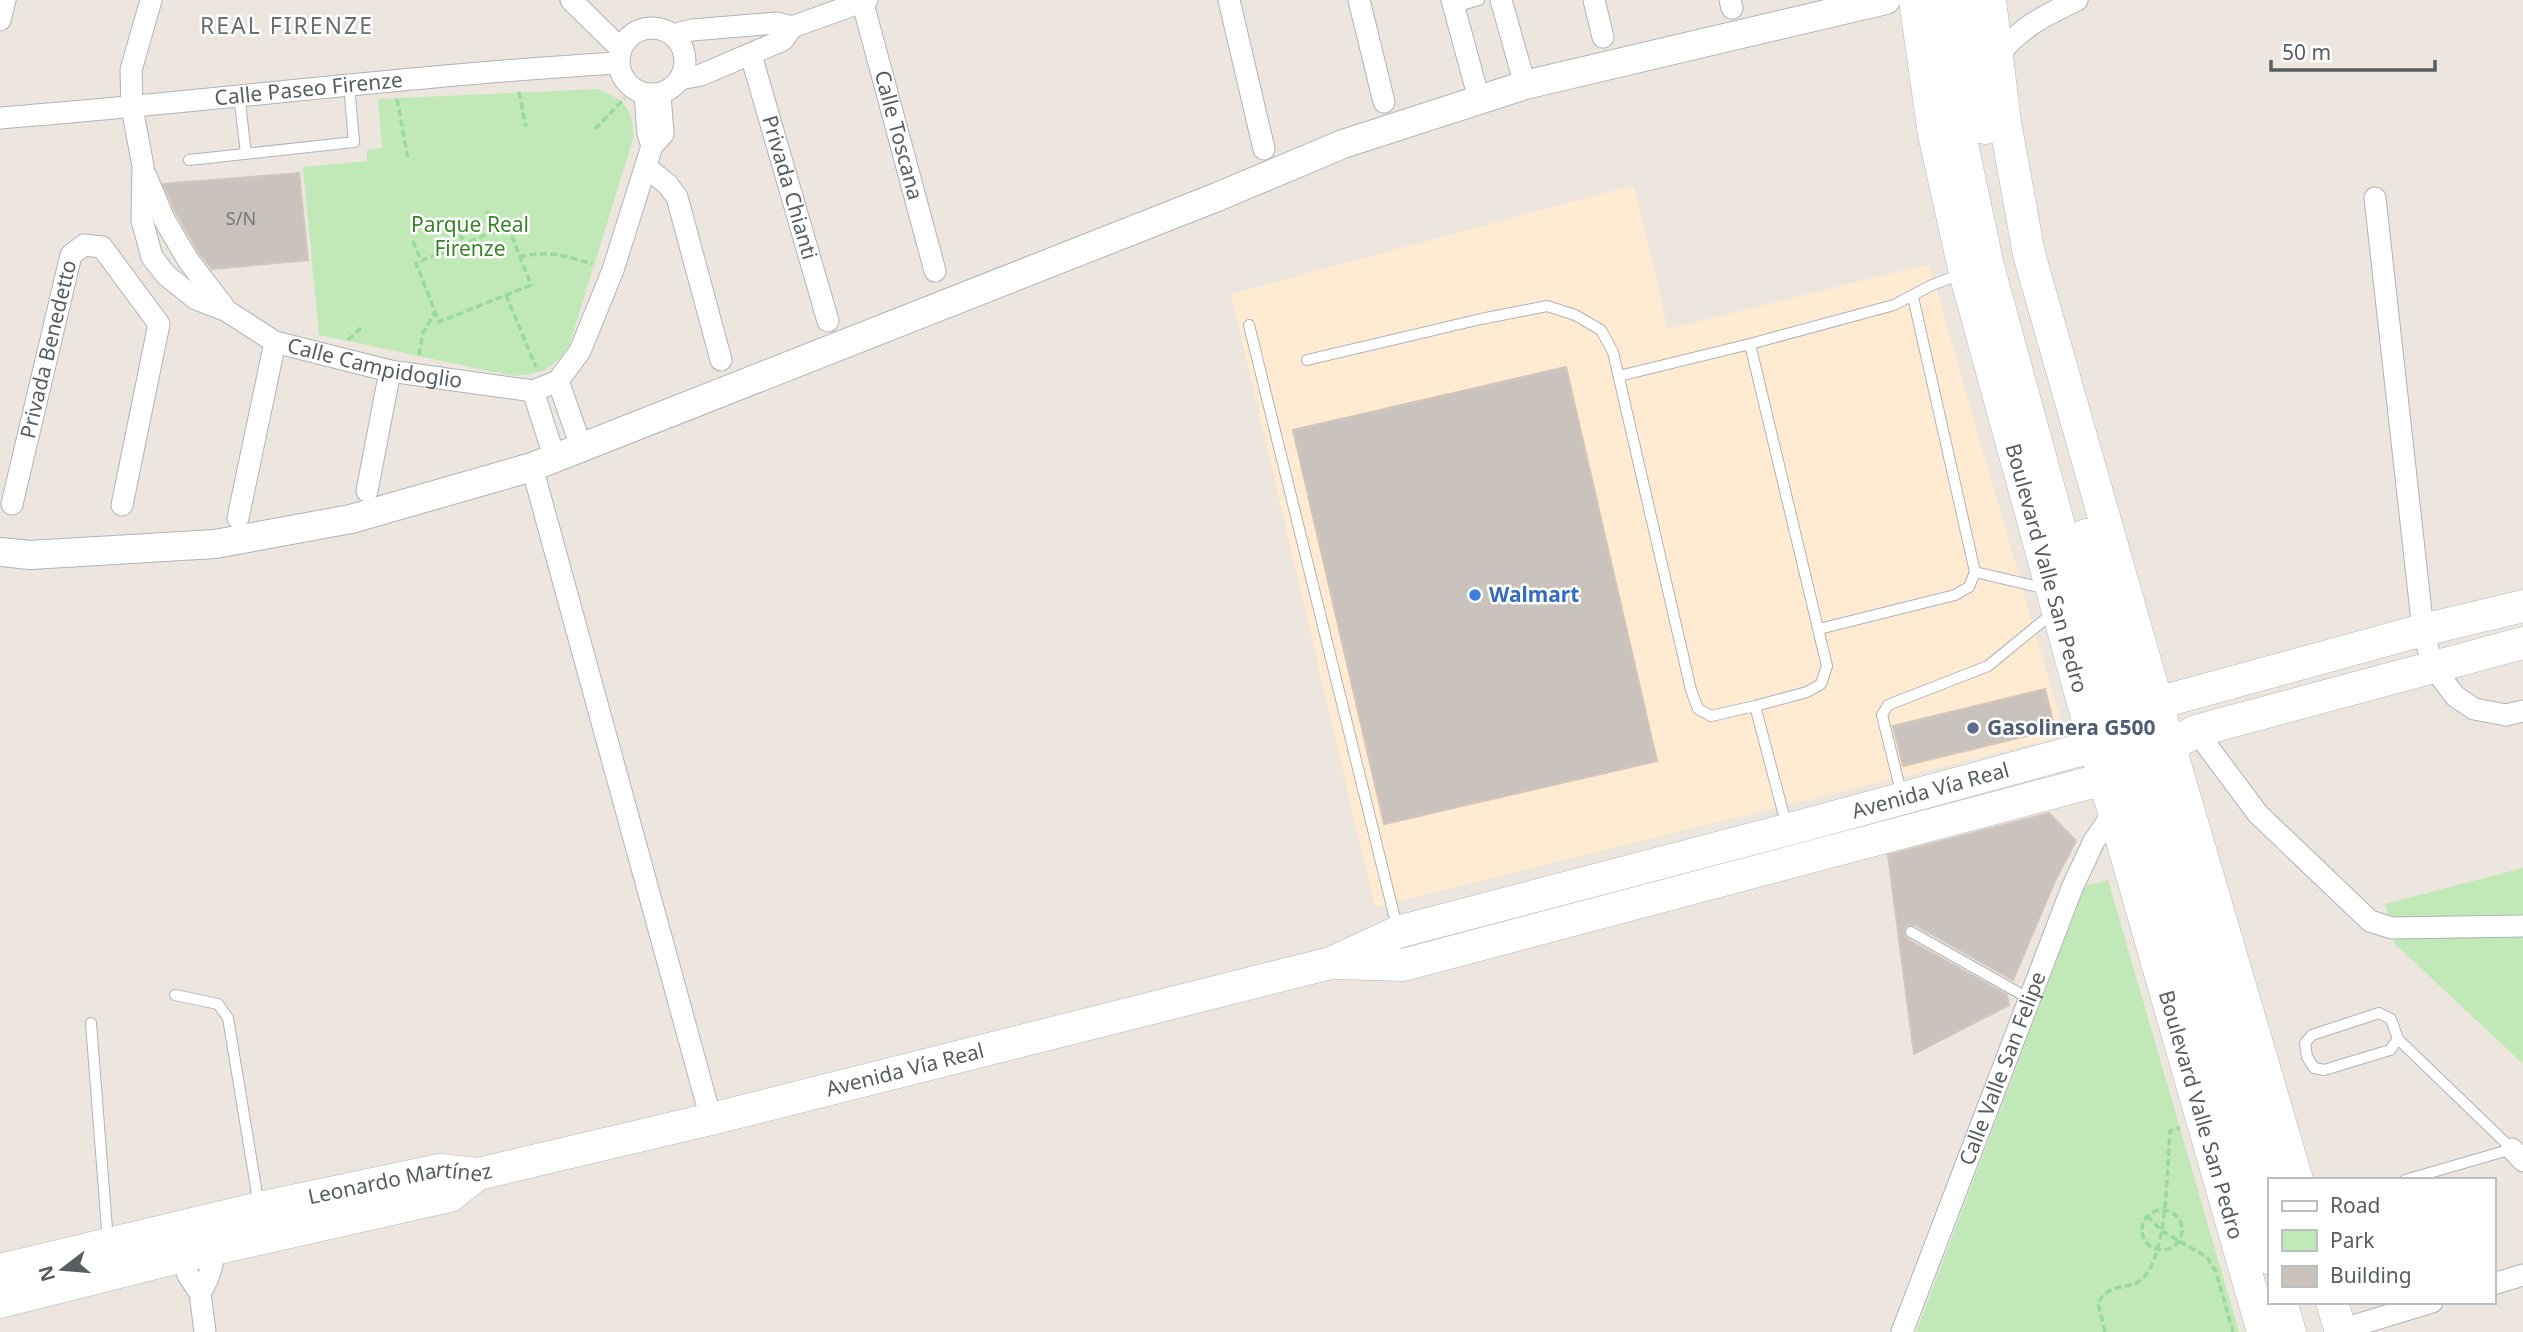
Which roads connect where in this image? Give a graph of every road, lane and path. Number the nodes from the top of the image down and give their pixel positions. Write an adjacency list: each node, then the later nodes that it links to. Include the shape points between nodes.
1 (5, 0): 17 (street)
2 (151, 0): 33 (street, Calle Campidoglio, via 131,70)
3 (571, 0): 22 (street)
4 (1229, 0): 37 (street)
5 (1359, 0): 32 (street)
6 (1479, 0): 16 (lane)
7 (1502, 0): 26 (street)
8 (1594, 0): 20 (street)
9 (1886, 0): 26 (street)
10 (1914, 0): 55 (main road, Boulevard Valle San Pedro, via 1934,134)
11 (1938, 0): 88 (main road, Boulevard Valle San Pedro, via 1959,131 1988,266)
12 (1965, 0): 88 (main road, Boulevard Valle San Pedro, via 2011,260)
13 (1990, 0): 23 (main road, Boulevard Valle San Pedro)
14 (2077, 0): 23 (street, via 2024,28)
15 (864, 1): 18 (street); 54 (street, Calle Toscana)
16 (1453, 3): 31 (street)
17 (0, 20)
18 (792, 27): 19 (street, via 776,23); 21 (street, via 783,40)
19 (673, 35): 22 (street, via 644,29 630,36); 24 (street, via 683,48 685,64)
20 (1604, 37)
21 (751, 55): 24 (street); 62 (street, Privada Chianti)
22 (620, 56): 25 (street, Calle Paseo Firenze); 29 (street, via 622,77)
23 (1997, 57): 88 (main road, Boulevard Valle San Pedro, via 2029,254)
24 (680, 79): 29 (street)
25 (394, 81): 27 (street, Calle Paseo Firenze); 40 (path)
26 (1525, 85): 31 (street)
27 (349, 86): 30 (street, Calle Paseo Firenze); 38 (lane, via 354,142)
28 (518, 90): 35 (path)
29 (646, 93): 36 (path); 39 (street, via 663,134)
30 (239, 96): 33 (street, Calle Paseo Firenze); 38 (lane)
31 (1479, 99): 72 (street, via 1343,144)
32 (1384, 103)
33 (132, 108): 34 (street, Calle Paseo Firenze); 42 (street, Calle Campidoglio)
34 (0, 118)
35 (526, 127)
36 (595, 129)
37 (1265, 149)
38 (246, 154): 41 (lane)
39 (649, 157): 53 (street); 66 (street, via 677,197)
40 (408, 159)
41 (189, 160)
42 (143, 166): 49 (street, Calle Campidoglio, via 142,220); 51 (street, Calle Campidoglio, via 164,219)
43 (2375, 198): 83 (street)
44 (487, 211): 46 (path)
45 (456, 224): 48 (path)
46 (495, 231): 48 (path); 50 (path, via 508,226)
47 (413, 241): 52 (path)
48 (464, 244): 52 (path)
49 (152, 257): 56 (street, Calle Campidoglio); 57 (street)
50 (519, 257): 53 (path, via 558,254); 58 (path, via 531,285)
51 (188, 260): 56 (street); 60 (street, Calle Campidoglio)
52 (421, 261): 61 (path, via 416,263)
53 (613, 270): 71 (street, via 580,351)
54 (935, 271)
55 (1965, 273): 59 (lane); 80 (main road, Boulevard Valle San Pedro)
56 (166, 275): 60 (street, Calle Campidoglio, via 196,299)
57 (122, 276): 75 (street, Privada Benedetto, via 102,247 85,245 71,255); 76 (street, Privada Benedetto, via 159,324)
58 (506, 295): 61 (path, via 439,321); 71 (path)
59 (1913, 297): 65 (lane); 79 (lane)
60 (228, 311): 64 (street, Calle Campidoglio)
61 (435, 312): 69 (path, via 423,333)
62 (828, 321)
63 (1249, 325): 95 (lane)
64 (275, 342): 68 (street, Calle Campidoglio); 77 (street)
65 (1751, 344): 70 (lane); 82 (lane)
66 (721, 360)
67 (1307, 360): 70 (lane, via 1547,306 1575,314 1601,330)
68 (390, 371): 69 (street, Calle Campidoglio); 74 (street)
69 (416, 374): 71 (street, Calle Campidoglio)
70 (1619, 376): 86 (lane, via 1698,709 1711,716)
71 (545, 386): 72 (street); 73 (street)
72 (582, 449): 73 (street)
73 (543, 463): 78 (street, via 351,519 215,544 30,555); 100 (street)
74 (367, 491)
75 (12, 504)
76 (122, 505)
77 (238, 518)
78 (0, 552)
79 (1975, 572): 80 (lane); 82 (lane, via 1969,587 1955,595)
80 (2054, 600): 88 (main road, Boulevard Valle San Pedro); 90 (lane, via 1988,666 1888,705 1882,715)
81 (2523, 606): 83 (main road, Avenida Vía Real)
82 (1819, 629): 86 (lane, via 1827,666 1821,684)
83 (2423, 630): 85 (street); 88 (main road, Avenida Vía Real)
84 (2523, 643): 85 (main road, Avenida Vía Real)
85 (2433, 667): 87 (street, via 2455,696 2474,709 2506,715); 89 (main road, Avenida Vía Real)
86 (1755, 706): 92 (lane)
87 (2523, 711)
88 (2126, 726): 89 (main road, Boulevard Valle San Pedro); 89 (main road, Boulevard Valle San Pedro); 90 (main road, Avenida Vía Real)
89 (2150, 758): 91 (main road, Boulevard Valle San Pedro); 92 (main road, Avenida Vía Real); 93 (street, via 2258,814 2370,921 2392,928); 101 (main road, Boulevard Valle San Pedro); 101 (main road, Boulevard Valle San Pedro)
90 (1903, 799): 92 (main road, Avenida Vía Real)
91 (2114, 813): 97 (street, Calle Valle San Felipe, via 2094,841 2072,888); 101 (main road, Boulevard Valle San Pedro)
92 (1793, 845): 95 (main road, Avenida Vía Real)
93 (2523, 926)
94 (1911, 932): 97 (lane)
95 (1401, 948): 100 (main road, Avenida Vía Real)
96 (175, 995): 107 (lane, via 218,1004 228,1018)
97 (2028, 998): 127 (street, Calle Valle San Felipe)
98 (91, 1023): 114 (lane)
99 (2398, 1039): 99 (lane, via 2391,1019 2379,1013 2312,1035 2305,1043 2314,1068 2324,1070 2390,1050); 102 (lane)
100 (711, 1119): 103 (main road, Avenida Vía Real)
101 (2239, 1137): 104 (main road, Boulevard Valle San Pedro); 105 (main road, Boulevard Valle San Pedro); 108 (path, via 2169,1131); 116 (main road, Boulevard Valle San Pedro); 130 (main road, Boulevard Valle San Pedro)
102 (2517, 1155): 106 (lane)
103 (478, 1174): 107 (main road, Leonardo Martínez, via 440,1170); 111 (main road, Leonardo Martínez, via 450,1196)
104 (2270, 1178)
105 (2294, 1178)
106 (2414, 1178)
107 (259, 1208): 111 (main road, Leonardo Martínez)
108 (2164, 1210): 109 (path); 110 (path); 112 (path, via 2181,1223)
109 (2147, 1216): 110 (path); 115 (path, via 2143,1236)
110 (2162, 1231): 112 (path); 115 (path)
111 (212, 1235): 113 (main road, Leonardo Martínez); 120 (street, via 209,1278)
112 (2179, 1241): 115 (path, via 2168,1250); 129 (path, via 2207,1257 2216,1272)
113 (179, 1242): 114 (main road, Leonardo Martínez); 120 (street, via 188,1275); 121 (main road, Leonardo Martínez)
114 (108, 1244): 117 (main road, Leonardo Martínez)
115 (2157, 1250): 128 (path, via 2142,1279 2102,1295 2098,1303)
116 (2268, 1254)
117 (0, 1270)
118 (2523, 1275): 119 (street)
119 (2495, 1283)
120 (200, 1293): 126 (street)
121 (0, 1302)
122 (2282, 1304): 131 (main road)
123 (2306, 1304): 125 (main road)
124 (2423, 1304): 125 (street)
125 (2331, 1324)
126 (205, 1332)
127 (1902, 1332)
128 (2105, 1332)
129 (2233, 1332)
130 (2263, 1332)
131 (2290, 1332)

